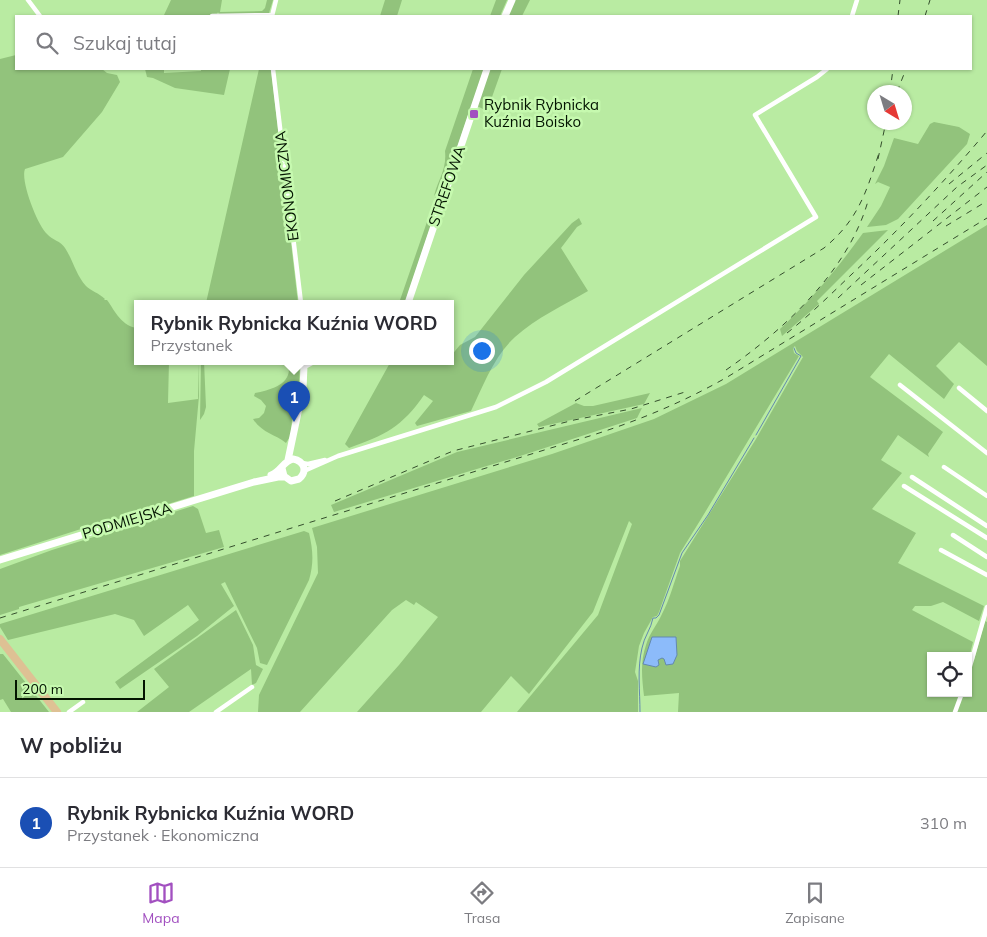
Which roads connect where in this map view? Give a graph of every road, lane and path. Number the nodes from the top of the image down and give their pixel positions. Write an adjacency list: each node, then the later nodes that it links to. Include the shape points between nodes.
1 (28, 0): 5 (street)
2 (276, 0): 6 (street)
3 (512, 0): 7 (street)
4 (857, 0): 8 (street)
5 (39, 15)
6 (272, 15)
7 (505, 15)
8 (852, 15)
9 (273, 70): 12 (street, EKONOMICZNA)
10 (487, 70): 13 (street, STREFOWA)
11 (826, 70): 20 (street, via 755,115 816,217 523,395 481,412)
12 (301, 300)
13 (409, 300)
14 (304, 365): 18 (street)
15 (900, 385): 19 (street)
16 (959, 388): 17 (street)
17 (987, 411)
18 (296, 430): 21 (street); 22 (street, via 295,452)
19 (987, 453)
20 (328, 459): 22 (street, via 308,464); 25 (street)
21 (288, 460): 22 (street); 24 (street)
22 (300, 461): 25 (street)
23 (944, 467): 30 (street)
24 (282, 468): 26 (street); 28 (street, PODMIEJSKA)
25 (304, 471): 26 (street, via 302,478 296,481)
26 (285, 477): 28 (street, PODMIEJSKA)
27 (912, 477): 31 (street)
28 (254, 482): 36 (street, PODMIEJSKA)
29 (904, 486): 33 (street)
30 (987, 496)
31 (987, 526)
32 (952, 535): 35 (street)
33 (987, 538)
34 (941, 550): 37 (street)
35 (987, 557)
36 (0, 560)
37 (987, 575)
38 (987, 607): 40 (street)
39 (1, 640): 44 (main road)
40 (972, 658)
41 (252, 687): 46 (street)
42 (961, 697): 47 (street)
43 (83, 702): 45 (street)
44 (57, 712)
45 (69, 712)
46 (216, 712)
47 (955, 712)

